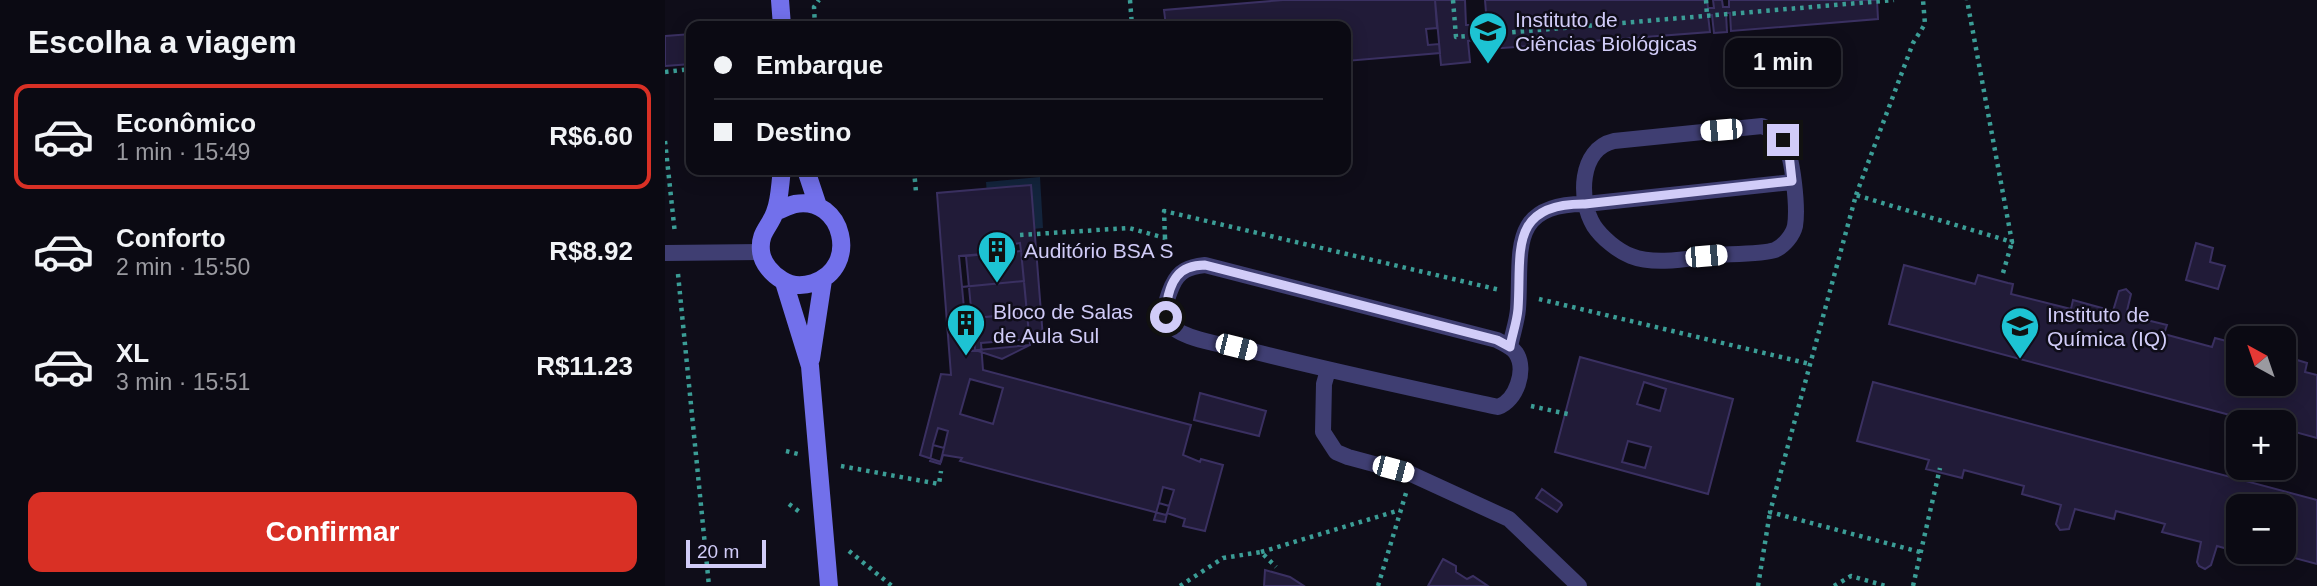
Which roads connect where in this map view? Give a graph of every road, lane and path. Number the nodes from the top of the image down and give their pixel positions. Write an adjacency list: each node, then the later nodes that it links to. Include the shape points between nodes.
1 (779, 0): 10 (street)
2 (819, 0): 11 (path, via 814,7)
3 (1130, 0): 12 (path)
4 (1453, 0): 9 (path, via 1456,37)
5 (1706, 0): 9 (path)
6 (1894, 0): 9 (path)
7 (1923, 0): 21 (path, via 1925,24 1913,43)
8 (1967, 0): 27 (path)
9 (1707, 16)
10 (781, 21)
11 (815, 21)
12 (1132, 21)
13 (686, 70): 14 (path)
14 (665, 72)
15 (665, 141): 29 (path, via 675,213)
16 (781, 175): 24 (street)
17 (808, 175): 23 (street)
18 (915, 175): 20 (path)
19 (1792, 181): 22 (lane); 22 (lane, via 1795,225 1792,235 1775,250 1661,260 1632,256 1606,240); 22 (lane, via 1783,140 1762,126 1614,141 1600,146 1590,159)
20 (916, 192)
21 (1856, 195): 27 (path); 36 (path)
22 (1585, 204): 34 (lane, via 1546,211 1522,233)
23 (818, 206): 24 (street, via 796,204); 31 (street, via 835,220 843,242 838,263)
24 (775, 212): 28 (street, via 763,230)
25 (1020, 235): 26 (path, via 1129,228)
26 (1165, 238): 33 (path); 34 (path, via 1164,211)
27 (2012, 242): 30 (path)
28 (761, 252): 29 (lane); 32 (street, via 769,270)
29 (670, 253): 49 (path)
30 (2003, 273)
31 (823, 280): 32 (street, via 804,286); 37 (street)
32 (784, 282): 37 (street)
33 (1171, 289): 35 (lane, via 1187,268 1205,265 1484,336); 38 (lane, via 1166,317 1174,329)
34 (1517, 294): 35 (lane); 36 (path)
35 (1510, 347): 38 (lane, via 1520,361 1519,380 1509,401 1498,408)
36 (1810, 364): 45 (path)
37 (810, 366): 40 (street)
38 (1328, 370): 43 (lane, via 1323,432 1336,452)
39 (786, 451): 40 (path)
40 (819, 460): 42 (path, via 939,484); 50 (street)
41 (1940, 468): 47 (path)
42 (941, 471)
43 (1411, 474): 44 (path); 53 (lane, via 1509,519)
44 (1401, 510): 46 (path); 52 (path)
45 (1770, 512): 47 (path); 54 (path)
46 (1261, 552): 48 (path); 51 (path, via 1223,558)
47 (1920, 552): 57 (path)
48 (1276, 567)
49 (709, 586)
50 (829, 586)
51 (1180, 586)
52 (1378, 586)
53 (1579, 586)
54 (1758, 586)
55 (1834, 586): 56 (path, via 1851,576)
56 (1886, 586)
57 (1913, 586)

